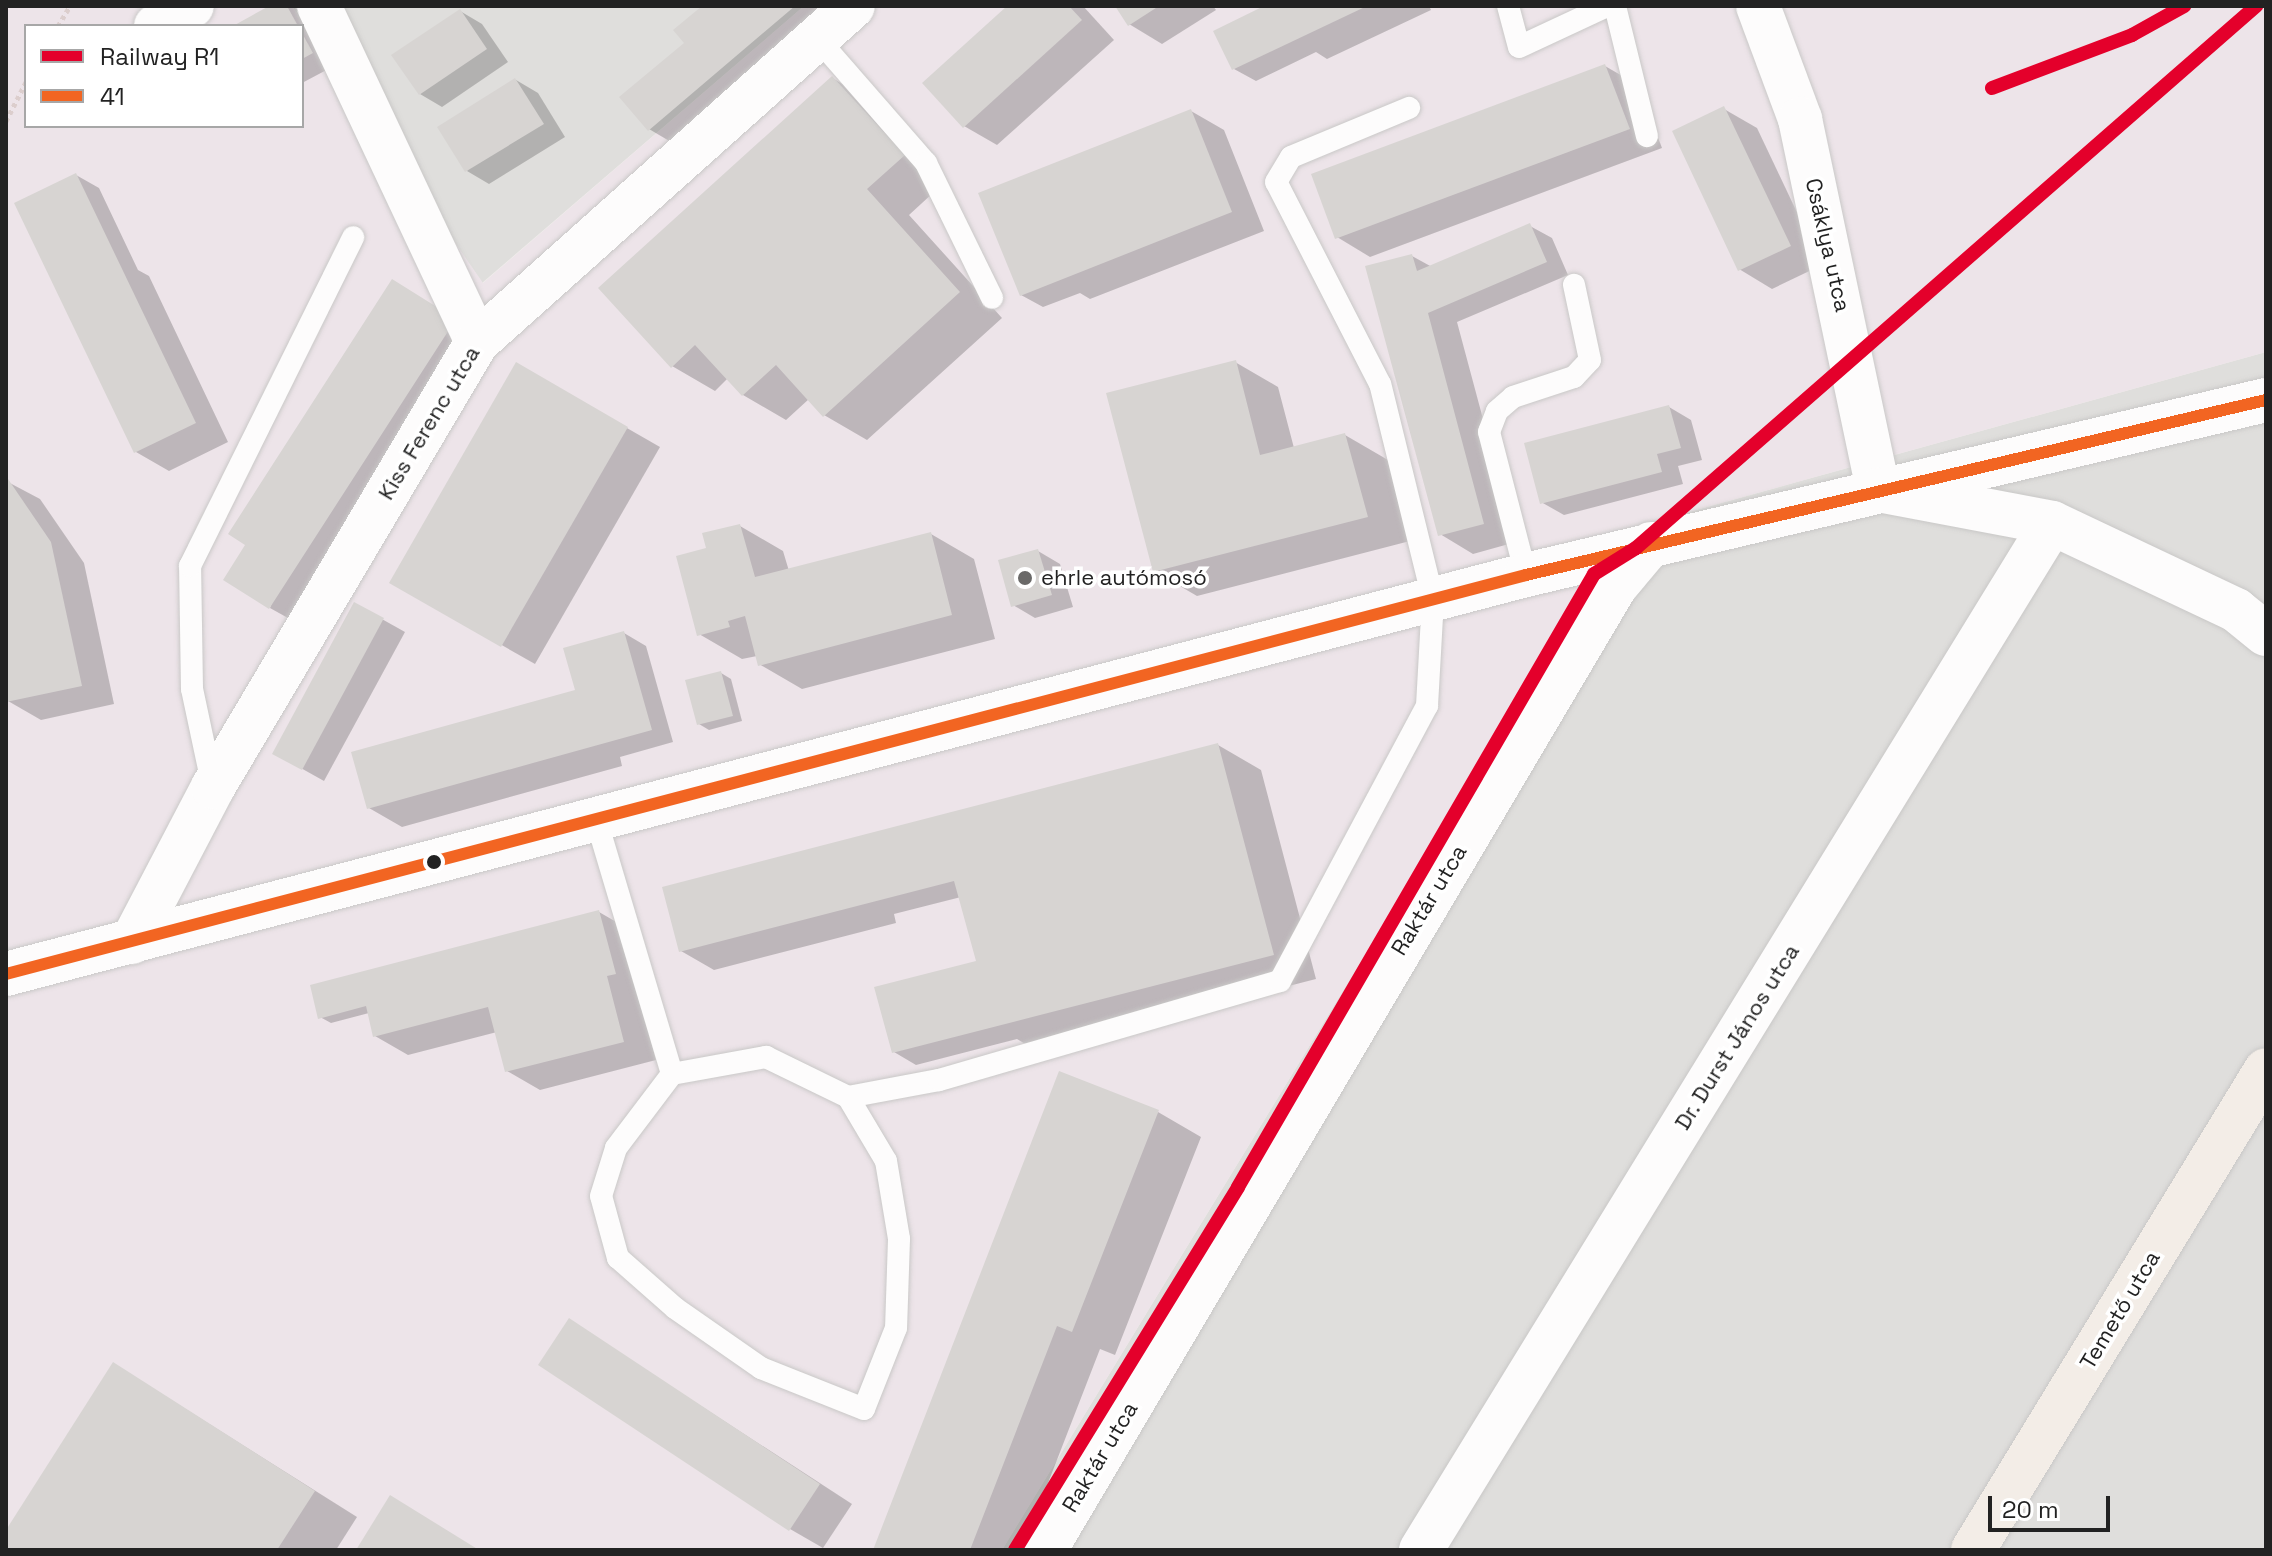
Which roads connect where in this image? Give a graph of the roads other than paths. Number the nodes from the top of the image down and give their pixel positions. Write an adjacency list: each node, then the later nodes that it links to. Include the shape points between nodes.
1 (192, 6): 8 (street)
2 (319, 6): 15 (street)
3 (853, 6): 9 (street, Kiss Ferenc utca)
4 (1508, 6): 5 (lane, via 1519,47)
5 (1607, 6)
6 (1615, 6): 11 (lane)
7 (1758, 6): 17 (street, Csáklya utca, via 1800,119)
8 (160, 24)
9 (817, 38): 14 (lane, via 926,163); 15 (street, Kiss Ferenc utca)
10 (1409, 108): 21 (lane, via 1291,157 1276,182 1380,384)
11 (1647, 136)
12 (353, 237): 23 (lane, via 190,566 192,689)
13 (1574, 285): 20 (lane, via 1590,360 1574,377 1513,397 1497,411 1489,432)
14 (992, 298)
15 (477, 342): 23 (street, Kiss Ferenc utca)
16 (2256, 398): 17 (street)
17 (1878, 490): 18 (street); 19 (street)
18 (2052, 523): 22 (street, via 2236,610); 31 (street, Dr. Durst János utca)
19 (1651, 544): 20 (street); 30 (street, Raktár utca, via 1615,587)
20 (1526, 575): 21 (street)
21 (1433, 599): 24 (street); 29 (lane, via 1427,706 1280,981 939,1080)
22 (2266, 634)
23 (213, 787): 25 (street, Kiss Ferenc utca)
24 (596, 819): 25 (street); 28 (lane)
25 (132, 942): 26 (street)
26 (6, 974)
27 (2266, 1070): 32 (main road, Temető utca)
28 (672, 1074): 29 (lane, via 766,1057); 29 (lane, via 616,1148 601,1196 618,1258 675,1308 761,1368 864,1409 896,1328 899,1239 886,1161)
29 (848, 1097)
30 (1045, 1550)
31 (1421, 1550)
32 (1973, 1550)

